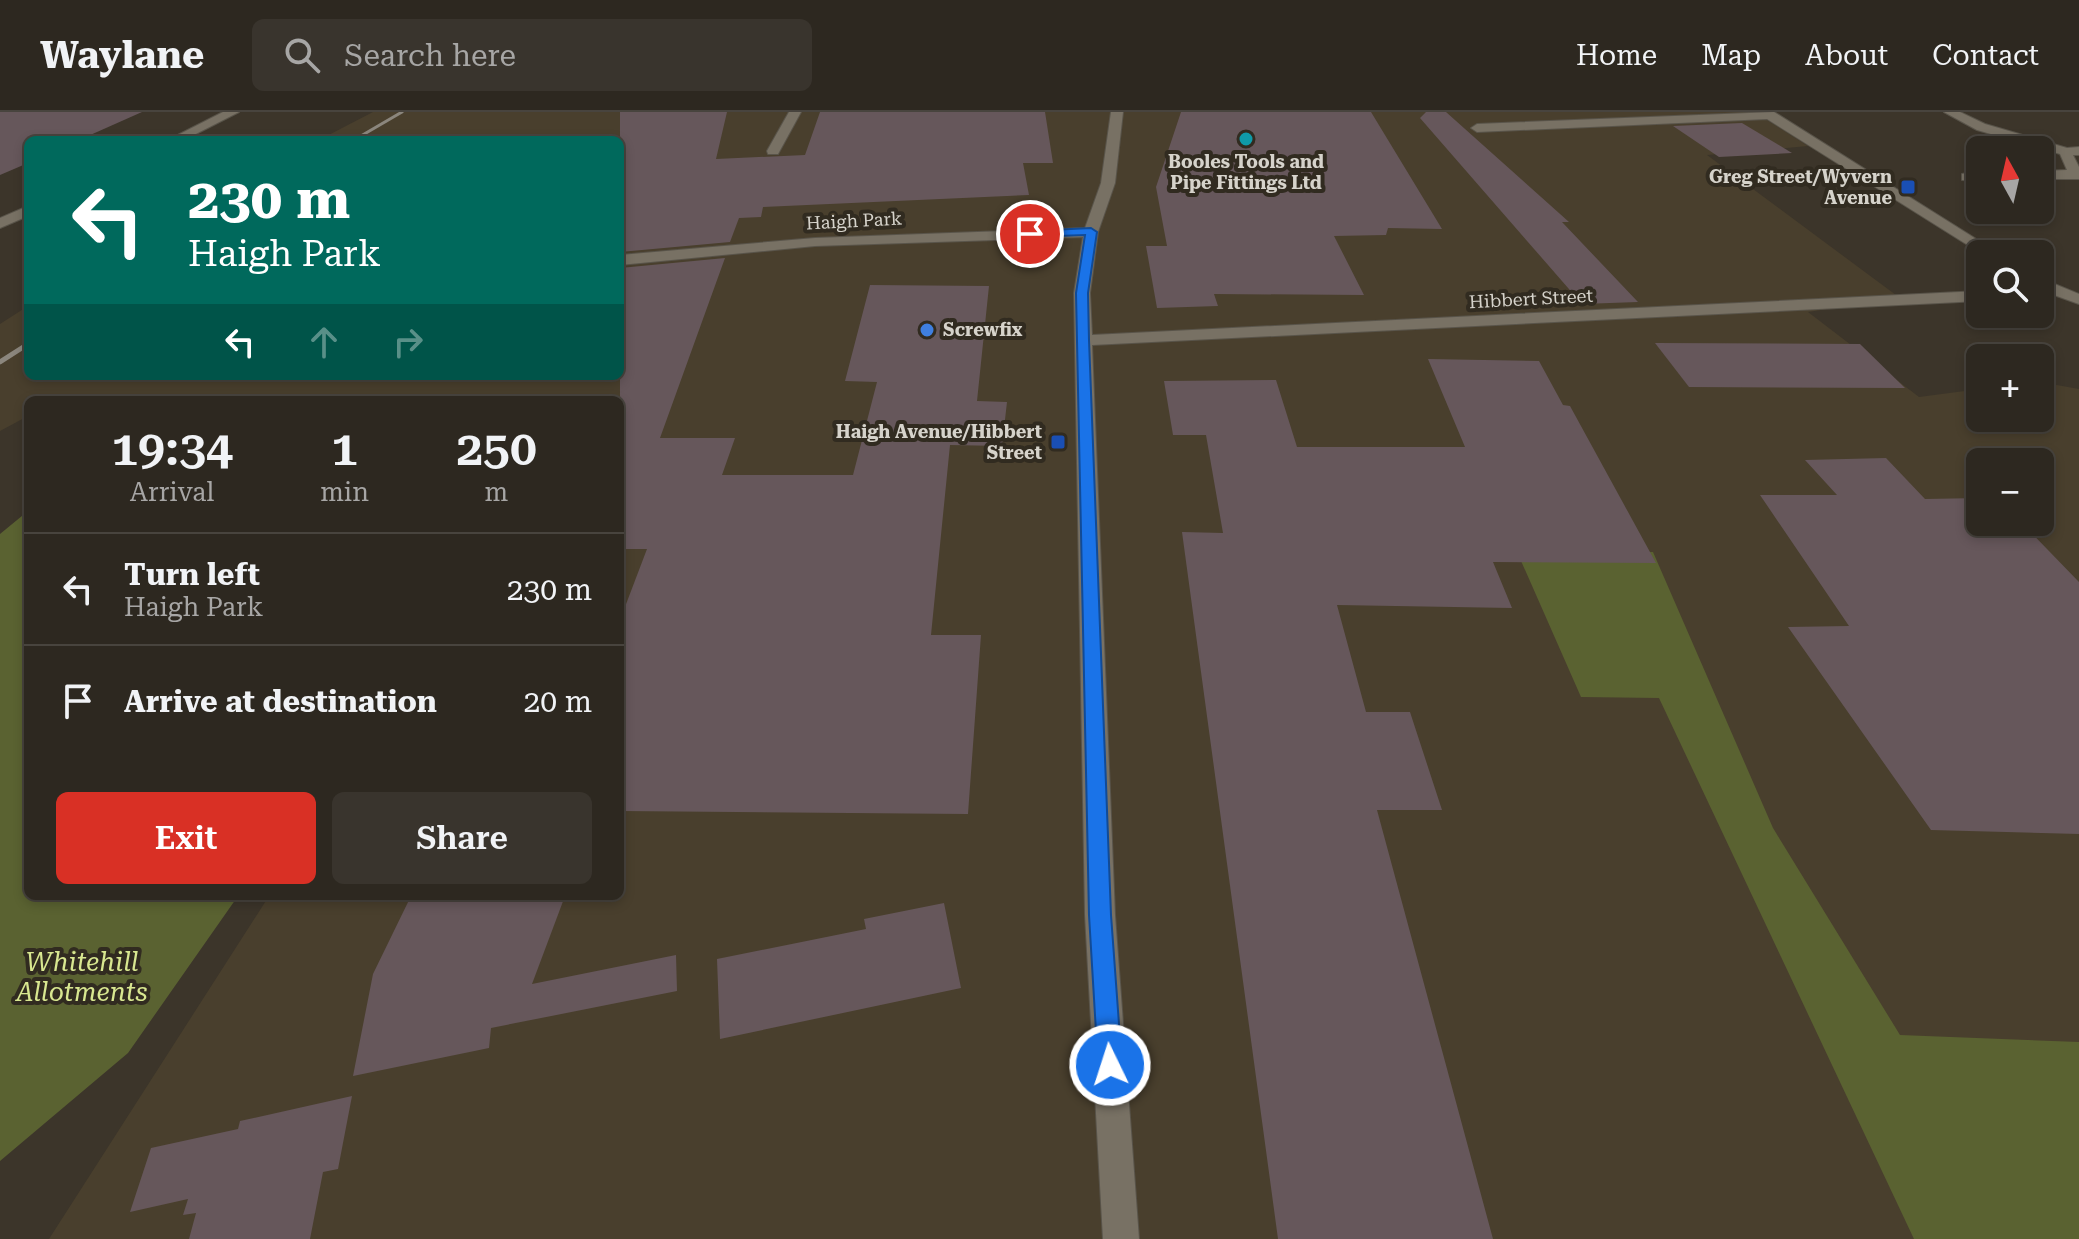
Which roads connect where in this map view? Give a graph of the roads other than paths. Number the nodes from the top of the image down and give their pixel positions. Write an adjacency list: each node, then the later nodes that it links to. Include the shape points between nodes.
1 (233, 112): 7 (street)
2 (795, 112): 8 (street)
3 (1117, 112): 16 (street, via 1108,183)
4 (1950, 112): 9 (street, via 1981,127)
5 (1768, 114): 6 (street); 17 (street)
6 (1477, 128)
7 (182, 136)
8 (773, 151)
9 (2072, 152): 10 (street, via 2067,162)
10 (2078, 174): 11 (street)
11 (2054, 175)
12 (0, 208): 13 (street)
13 (24, 211)
14 (24, 212): 15 (street)
15 (0, 224)
16 (1091, 232): 18 (street, Haigh Park, via 815,242); 22 (street, via 1082,293)
17 (1970, 240)
18 (624, 260)
19 (2054, 294): 21 (street)
20 (1966, 297): 22 (street, Hibbert Street)
21 (2079, 299)
22 (1083, 340): 23 (street, via 1100,915)
23 (1121, 1239)

